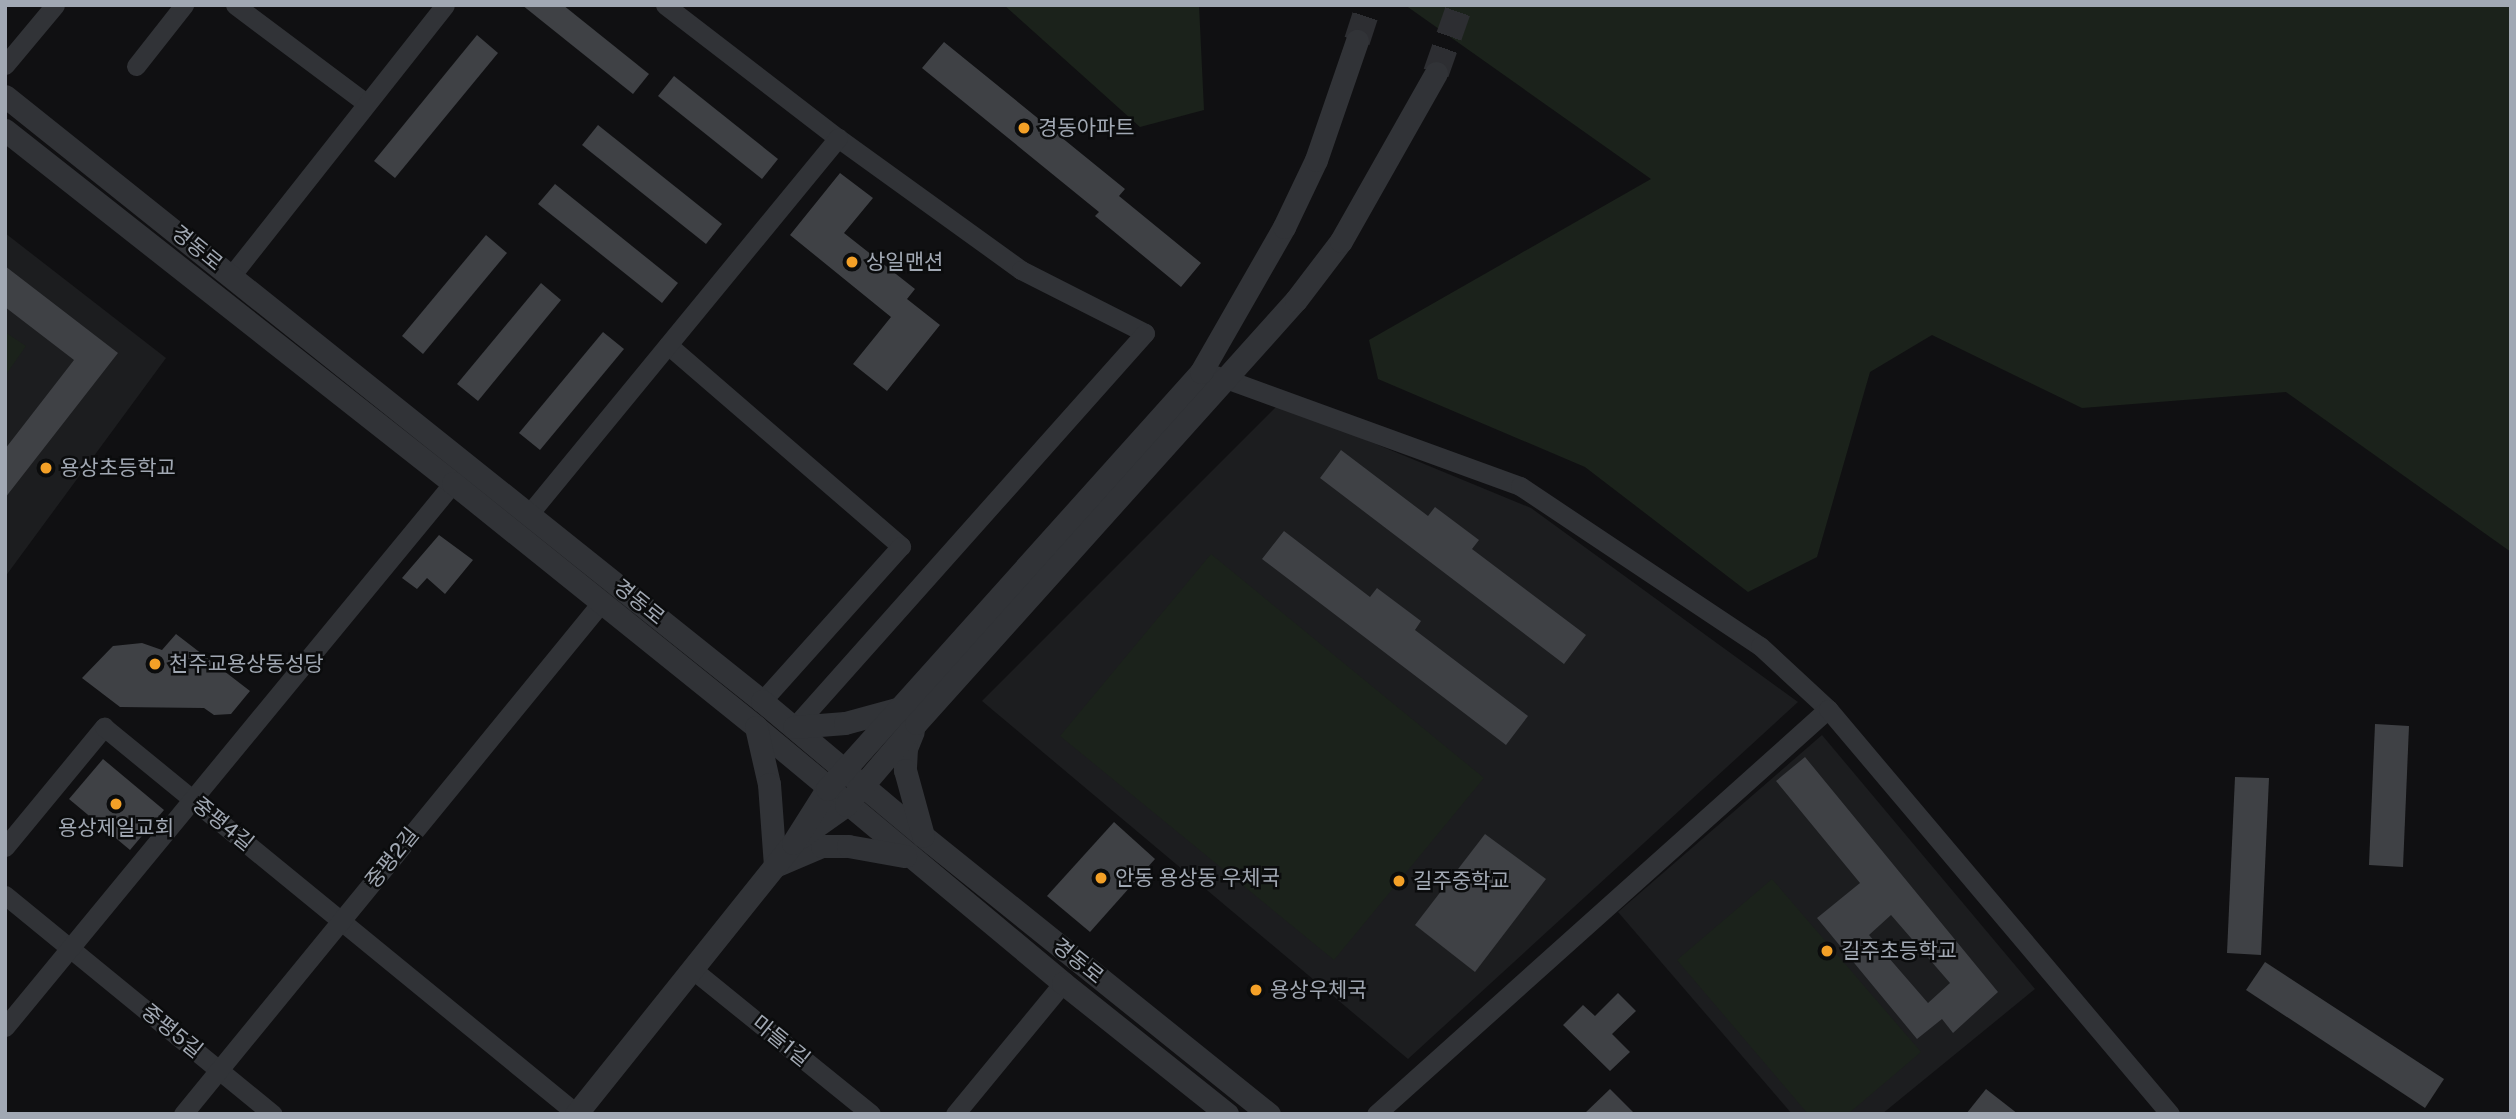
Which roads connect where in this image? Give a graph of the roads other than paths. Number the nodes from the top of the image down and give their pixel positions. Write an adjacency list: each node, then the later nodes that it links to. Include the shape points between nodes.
1 (55, 5): 7 (street)
2 (184, 5): 8 (street)
3 (234, 5): 11 (street)
4 (445, 5): 11 (street)
5 (665, 5): 13 (street)
6 (1357, 41): 16 (street, via 1316,160 1284,227)
7 (5, 65)
8 (136, 66)
9 (1436, 73): 17 (street, via 1341,241)
10 (5, 96): 14 (street, 경동로)
11 (366, 103): 14 (street)
12 (5, 130): 18 (street, 경동로)
13 (838, 138): 15 (street); 26 (street, via 1021,270 1145,332)
14 (231, 276): 19 (street, 경동로)
15 (668, 345): 19 (street); 21 (street, via 901,546)
16 (1201, 372): 17 (street); 22 (street)
17 (1228, 377): 23 (street, via 1520,486 1760,646); 24 (street)
18 (453, 483): 20 (street, 경동로); 30 (street)
19 (529, 514): 21 (street, 경동로)
20 (601, 603): 25 (street, 경동로); 38 (street, 중평2길)
21 (762, 701): 26 (street, 경동로)
22 (897, 709): 26 (street, via 845,723); 27 (street)
23 (1828, 709): 51 (street); 52 (street)
24 (916, 723): 28 (street); 32 (street, via 906,748 905,770)
25 (756, 727): 29 (street, 경동로); 36 (street, via 769,784)
26 (794, 727): 27 (street, 경동로)
27 (844, 769): 28 (street, 경동로); 29 (street)
28 (863, 785): 31 (street); 32 (street, 경동로)
29 (827, 789): 31 (street, 경동로); 33 (street)
30 (194, 800): 34 (street, 중평4길, via 104,727); 38 (street, 중평4길); 39 (street)
31 (846, 805): 33 (street); 35 (street, 경동로)
32 (923, 836): 50 (street, 경동로)
33 (793, 843): 36 (street)
34 (5, 847)
35 (908, 856): 36 (street, via 822,846); 41 (street, 경동로)
36 (775, 866): 40 (street)
37 (5, 895): 39 (street, 중평5길)
38 (341, 921): 43 (street, 중평2길); 46 (street, 중평4길)
39 (71, 948): 42 (street); 43 (street, 중평5길)
40 (692, 969): 46 (street); 47 (street, 마들1길)
41 (1063, 983): 48 (street); 49 (street, 경동로)
42 (5, 1027)
43 (219, 1070): 44 (street, 중평2길); 45 (street, 중평5길)
44 (183, 1114)
45 (273, 1114)
46 (576, 1114)
47 (871, 1114)
48 (955, 1114)
49 (1227, 1114)
50 (1269, 1114)
51 (1376, 1114)
52 (2170, 1114)

